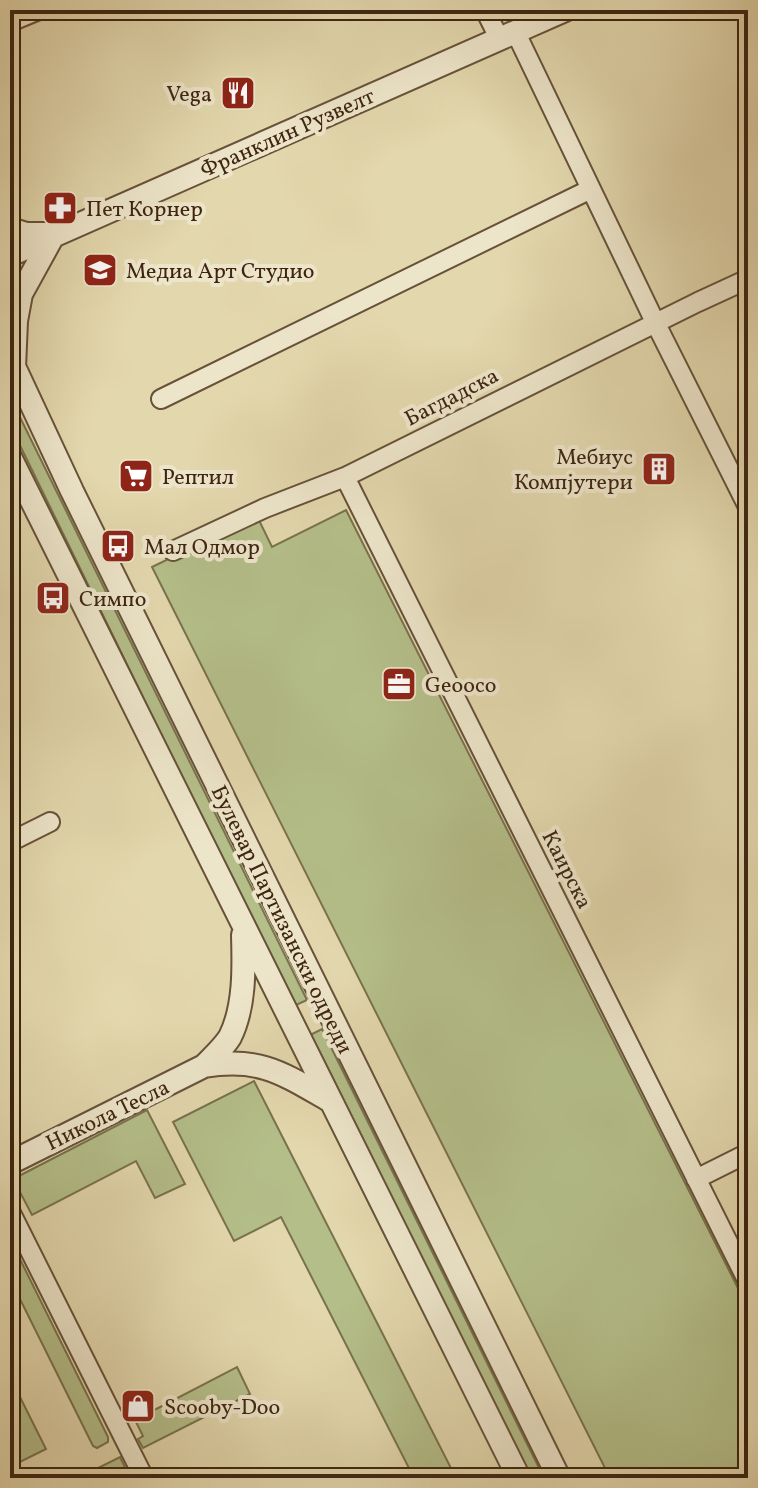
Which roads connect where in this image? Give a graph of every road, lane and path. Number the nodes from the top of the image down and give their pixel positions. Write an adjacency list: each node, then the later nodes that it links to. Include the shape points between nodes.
1 (39, 10): 4 (street)
2 (485, 10): 5 (street)
3 (565, 10): 5 (street, Франклин Рузвелт)
4 (10, 22)
5 (507, 35): 6 (street); 8 (street, Франклин Рузвелт)
6 (591, 189): 11 (street); 13 (street)
7 (10, 229): 8 (street)
8 (54, 234): 9 (street, Франклин Рузвелт); 12 (street, via 21,294)
9 (10, 255)
10 (748, 279): 11 (street, Багдадска)
11 (655, 322): 15 (street, Багдадска); 16 (street)
12 (12, 363): 30 (street, Булевар Партизански одреди)
13 (161, 399)
14 (10, 457): 20 (street, Булевар Партизански одреди)
15 (345, 477): 17 (street, Багдадска); 25 (street, Каирска)
16 (748, 507)
17 (173, 551)
18 (50, 822): 19 (street)
19 (10, 842)
20 (242, 926): 21 (street, Никола Тесла, via 245,969 237,1016 229,1038); 22 (street, Булевар Партизански одреди)
21 (204, 1066): 22 (street, Никола Тесла, via 261,1065); 24 (street, Никола Тесла)
22 (330, 1100): 29 (street, Булевар Партизански одреди)
23 (748, 1153): 25 (street)
24 (10, 1163)
25 (696, 1179): 27 (street, Каирска)
26 (10, 1211): 28 (street)
27 (748, 1282)
28 (144, 1478)
29 (519, 1478)
30 (559, 1478)

